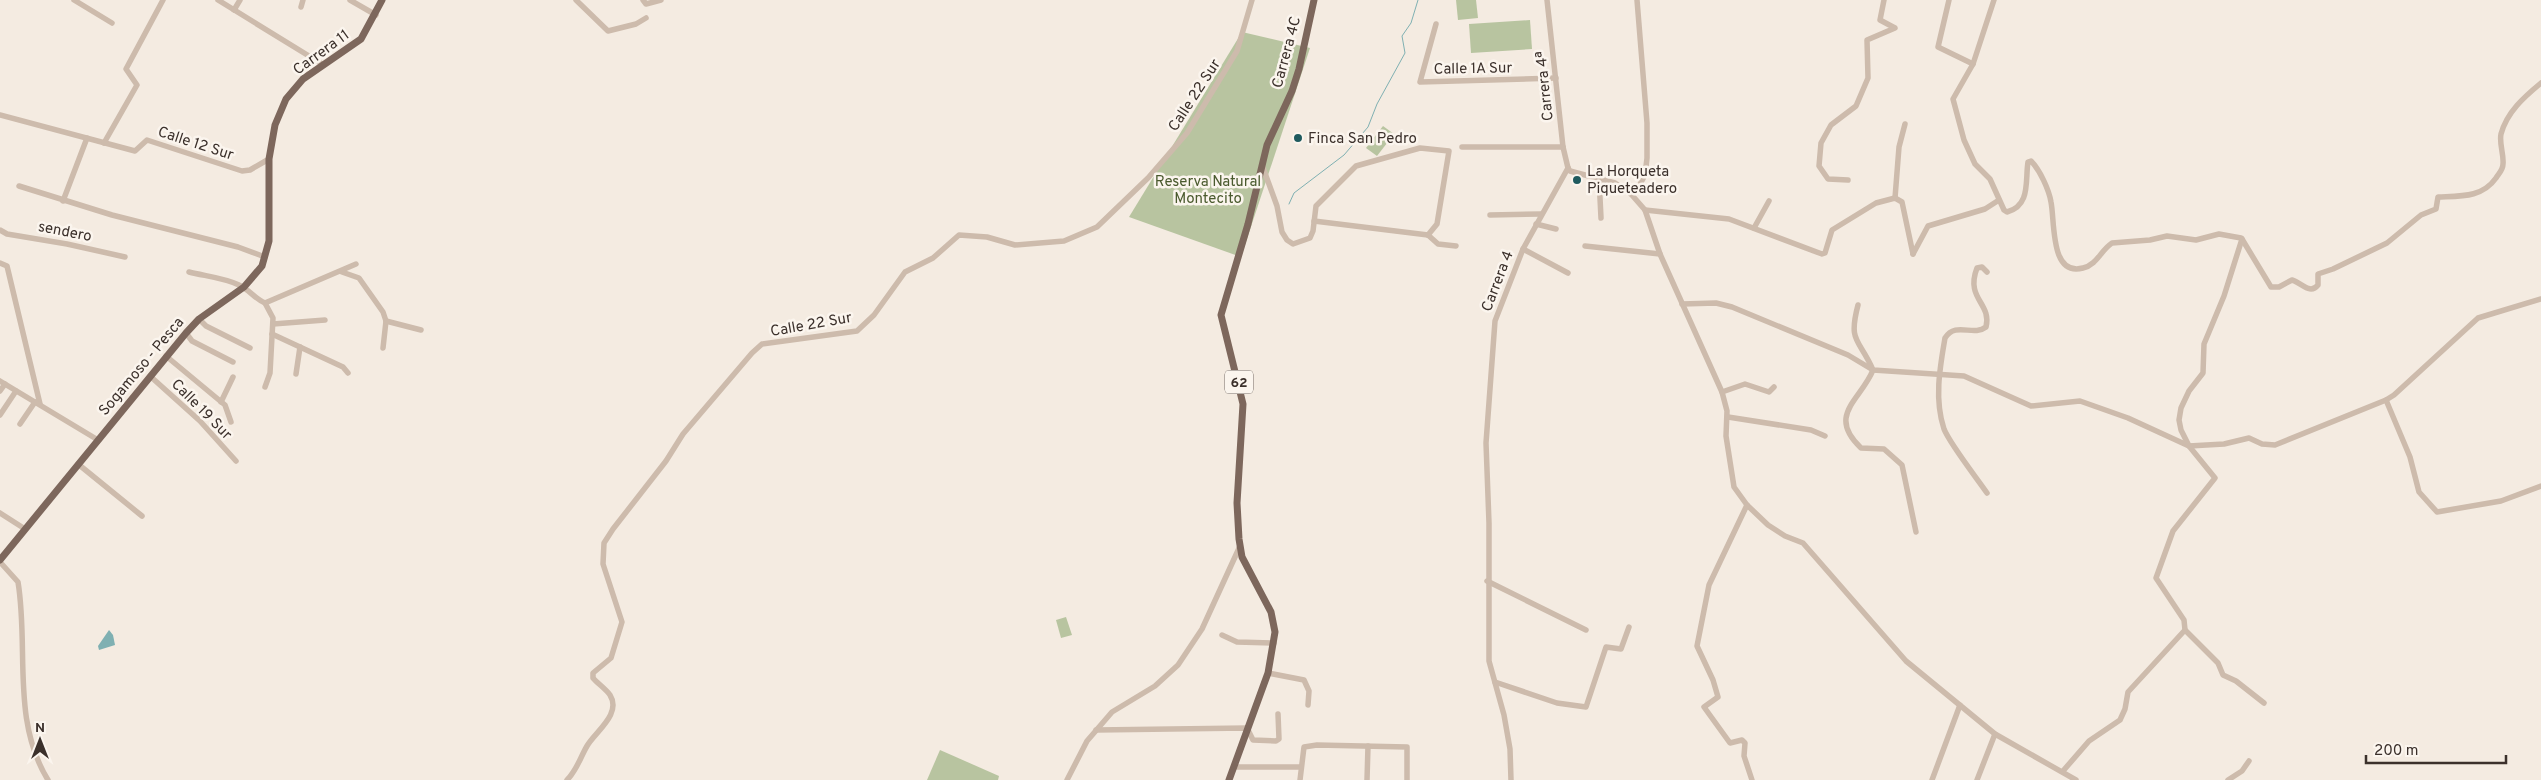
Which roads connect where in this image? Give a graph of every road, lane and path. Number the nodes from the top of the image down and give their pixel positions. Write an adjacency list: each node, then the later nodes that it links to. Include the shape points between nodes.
1 (74, 0): 22 (street)
2 (162, 0): 31 (street, via 126,69 137,85)
3 (218, 0): 19 (street)
4 (240, 0): 19 (street)
5 (303, 0): 18 (street)
6 (350, 0): 20 (street)
7 (382, 0): 20 (main road, Carrera 11)
8 (577, 0): 21 (street, via 608,31)
9 (643, 0): 10 (street, via 646,4)
10 (661, 0)
11 (1252, 0): 140 (street, Calle 22 Sur, via 1237,50 1188,133 1148,178 1097,227 1064,240 1015,245 987,237 959,235 933,258 906,272 874,315 857,331 762,344 752,353 683,434 666,462 604,543 605,573 622,622 611,658 593,673 593,678 610,695 611,711)
12 (1314, 0): 35 (main road, Carrera 4C / 62, via 1292,91 1266,145)
13 (1547, 0): 26 (street, Carrera 4ª)
14 (1637, 0): 41 (street, via 1647,158 1645,175)
15 (1884, 0): 38 (street, via 1880,20 1895,28 1866,41 1868,78 1856,106 1831,125 1821,143 1819,166 1828,179)
16 (1949, 0): 25 (street, via 1938,47)
17 (1994, 0): 25 (street)
18 (301, 7)
19 (234, 10): 24 (street)
20 (376, 15): 24 (main road, Carrera 11, via 361,39)
21 (646, 18)
22 (112, 23)
23 (1436, 24): 26 (street, Calle 1A Sur, via 1420,82)
24 (322, 64): 34 (main road, Carrera 11, via 303,78 286,99 275,125)
25 (1973, 64): 43 (street, via 1953,99 1964,140 1976,164 1990,179)
26 (1556, 78): 33 (street, Carrera 4ª)
27 (2541, 84): 107 (street, via 2520,101 2505,124 2500,141 2504,163 2487,190 2451,198 2438,197 2436,209 2421,216 2387,243 2318,274 2315,289 2309,290 2292,280 2279,287 2271,287 2242,239 2204,344 2203,373 2189,390 2181,408 2180,430)
28 (0, 115): 30 (street, Calle 12 Sur)
29 (1905, 124): 42 (street, via 1899,147)
30 (87, 138): 31 (street, Calle 12 Sur); 44 (street)
31 (104, 143): 34 (street, Calle 12 Sur, via 135,151 148,140 242,171)
32 (1462, 147): 33 (street)
33 (1563, 147): 36 (street, Carrera 4ª)
34 (269, 159): 39 (main road, Carrera 11)
35 (1262, 165): 50 (street, via 1287,240 1293,244 1310,238); 117 (main road, 62, via 1221,315 1243,404 1237,503)
36 (1568, 168): 37 (street); 47 (street, Carrera 4)
37 (1599, 178): 41 (street, via 1615,183); 49 (street)
38 (1848, 180)
39 (269, 184): 62 (main road, Sogamoso - Pesca, via 269,242)
40 (19, 186): 44 (street)
41 (1631, 194): 46 (street)
42 (1895, 198): 43 (street, via 1902,202 1913,254 1928,226 1985,209); 52 (street, via 1876,203 1832,230 1822,254)
43 (1998, 200): 56 (street, via 2004,210 2013,210 2028,189 2028,162 2037,166 2051,202 2060,262 2074,268 2092,264 2112,243 2167,236 2196,240 2219,234)
44 (63, 201): 62 (street)
45 (1769, 201): 52 (street)
46 (1645, 210): 52 (street, via 1729,219); 60 (street)
47 (1541, 214): 48 (street); 51 (street, Carrera 4)
48 (1490, 215)
49 (1601, 218)
50 (1314, 221): 55 (street); 55 (street, via 1316,206 1356,166 1420,148 1448,151 1437,224)
51 (1536, 224): 53 (street); 59 (street, Carrera 4)
52 (1754, 228)
53 (1556, 229)
54 (0, 230): 61 (street, sendero)
55 (1428, 235): 57 (street, via 1438,244)
56 (2241, 238)
57 (1456, 246)
58 (1585, 246): 60 (street)
59 (1522, 249): 68 (street); 119 (street, Carrera 4, via 1495,321 1486,443)
60 (1660, 254): 72 (street)
61 (125, 257)
62 (265, 257): 69 (main road, Sogamoso - Pesca, via 262,266)
63 (0, 263): 100 (street, via 7,266)
64 (356, 264): 66 (street)
65 (189, 272): 69 (street)
66 (342, 272): 71 (street); 76 (street, via 359,278)
67 (1988, 272): 89 (street, via 1982,267 1976,268 1973,286 1987,314 1986,327 1980,330 1953,329 1948,333 1944,338)
68 (1568, 273)
69 (244, 287): 71 (street); 74 (main road, Sogamoso - Pesca)
70 (2541, 299): 98 (street, via 2478,318)
71 (265, 303): 77 (street, via 271,311)
72 (1682, 304): 86 (street, via 1716,303 1732,307 1848,355); 97 (street)
73 (1858, 305): 86 (street, via 1854,337)
74 (199, 319): 79 (main road, Sogamoso - Pesca); 82 (street, via 206,326)
75 (325, 320): 77 (street)
76 (386, 321): 78 (street); 83 (street)
77 (273, 324): 80 (street)
78 (421, 330)
79 (186, 333): 84 (main road, Sogamoso - Pesca); 85 (street, via 192,341)
80 (272, 334): 81 (street); 93 (street, via 270,373)
81 (300, 347): 87 (street, via 343,367); 88 (street)
82 (250, 348)
83 (383, 348)
84 (166, 356): 90 (main road, Sogamoso - Pesca); 99 (street)
85 (233, 362)
86 (1873, 370): 89 (street); 116 (street, via 1850,403 1846,417 1850,437 1861,448 1884,449 1902,465)
87 (348, 373)
88 (296, 374)
89 (1938, 374): 107 (street, via 1964,376 2030,406 2080,401 2128,418); 111 (street, via 1944,430)
90 (150, 376): 106 (main road, Sogamoso - Pesca); 108 (street, Calle 19 Sur, via 200,421)
91 (233, 377): 99 (street)
92 (2, 382): 95 (street); 96 (street)
93 (265, 387)
94 (1774, 388): 97 (street, via 1769,392 1745,384)
95 (16, 390): 100 (street); 101 (street)
96 (0, 391)
97 (1722, 392): 102 (street)
98 (2386, 400): 107 (street, via 2275,444 2262,444 2249,438 2224,444); 110 (street, via 2410,457 2419,492 2437,512 2501,501)
99 (221, 402): 103 (street)
100 (38, 403): 104 (street); 106 (street)
101 (0, 415)
102 (1728, 417): 105 (street, via 1811,430); 112 (street, via 1726,436 1730,470 1734,487)
103 (231, 422)
104 (20, 424)
105 (1825, 436)
106 (98, 440): 109 (main road, Sogamoso - Pesca)
107 (2189, 446): 122 (street, via 2215,478 2173,531 2156,578 2184,620)
108 (236, 461)
109 (78, 464): 114 (street); 115 (main road, Sogamoso - Pesca)
110 (2541, 486)
111 (1987, 493)
112 (1747, 505): 129 (street, via 1779,533 1803,543 1906,661); 147 (street, via 1709,585 1697,646 1718,697 1704,708 1730,743 1742,740 1745,743 1744,756)
113 (0, 514): 115 (street)
114 (142, 516)
115 (25, 529): 118 (main road, Sogamoso - Pesca)
116 (1916, 532)
117 (1240, 546): 124 (main road, 62, via 1242,557 1271,612); 132 (street, via 1202,629 1178,665 1155,686 1112,712)
118 (1, 558): 139 (street, via 18,582 22,688 32,746)
119 (1487, 581): 121 (street); 126 (street, Carrera 4, via 1489,662)
120 (1629, 627): 126 (street, via 1621,649 1606,647 1586,707 1557,703)
121 (1586, 630)
122 (2185, 630): 127 (street, via 2218,663 2223,675); 138 (street, via 2128,692 2120,720 2089,741)
123 (1222, 635): 124 (street, via 1237,642)
124 (1274, 643): 125 (main road, 62)
125 (1268, 673): 128 (street, via 1304,680 1309,691); 131 (main road, 62)
126 (1495, 682): 146 (street, Carrera 4, via 1510,749)
127 (2264, 703)
128 (1308, 705)
129 (1960, 705): 133 (street); 148 (street)
130 (1278, 714): 131 (street, via 1276,741 1254,740)
131 (1247, 728): 132 (street); 137 (main road, 62)
132 (1096, 730): 141 (street)
133 (1995, 734): 138 (street); 149 (street)
134 (1368, 746): 136 (street, via 1317,744 1304,747); 144 (street); 145 (street, via 1407,747)
135 (2249, 761): 151 (street, via 2242,771)
136 (1302, 766): 137 (street); 143 (street)
137 (1234, 767): 142 (main road, 62)
138 (2063, 771): 150 (street)
139 (48, 780)
140 (567, 780)
141 (1067, 780)
142 (1229, 780)
143 (1300, 780)
144 (1367, 780)
145 (1407, 780)
146 (1511, 780)
147 (1752, 780)
148 (1932, 780)
149 (1977, 780)
150 (2076, 780)
151 (2228, 780)

